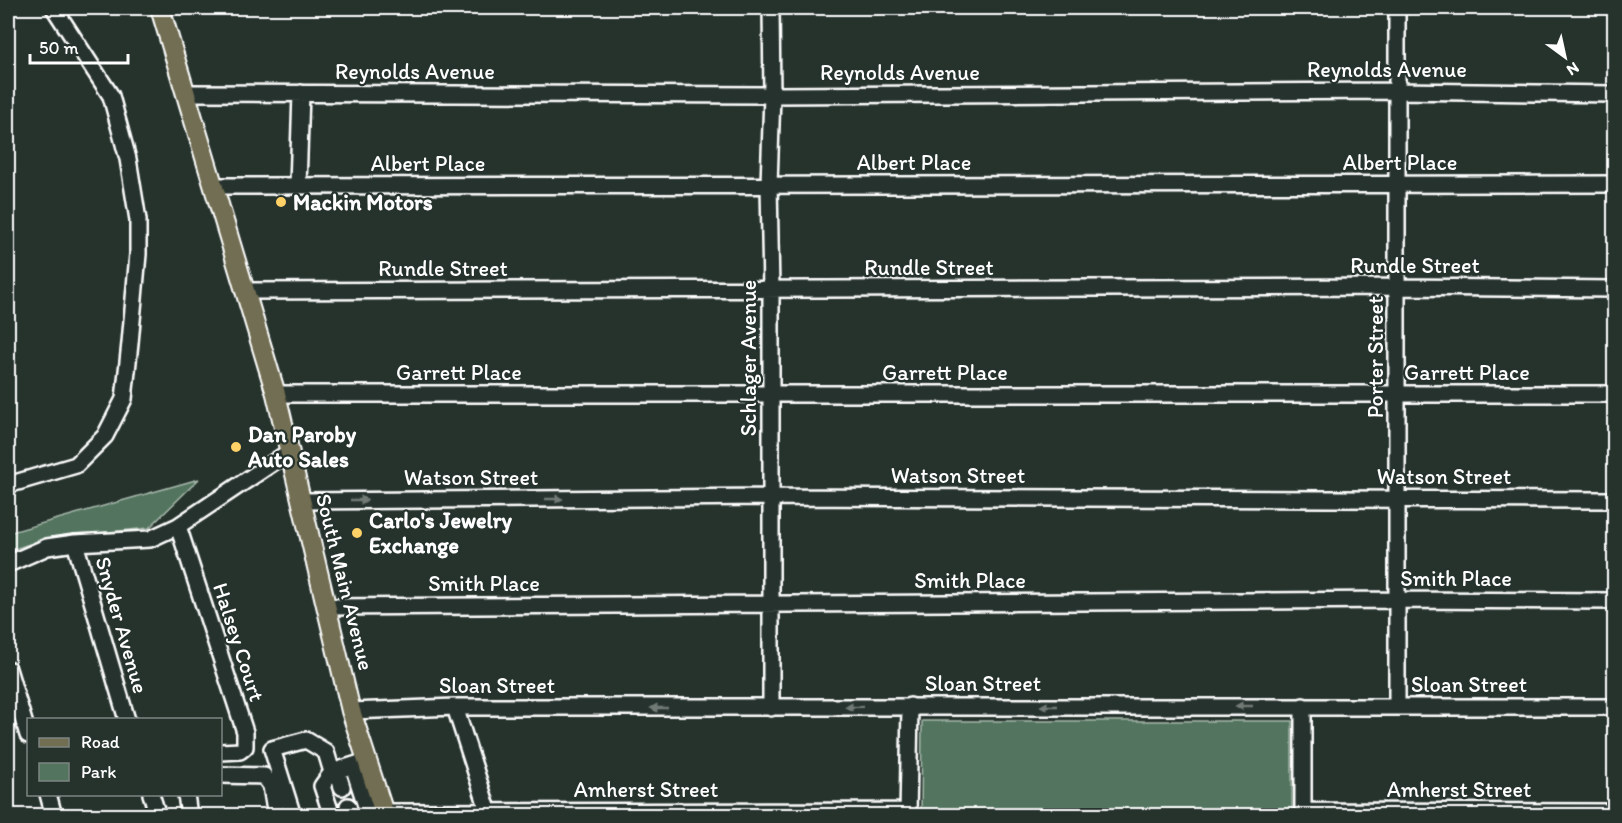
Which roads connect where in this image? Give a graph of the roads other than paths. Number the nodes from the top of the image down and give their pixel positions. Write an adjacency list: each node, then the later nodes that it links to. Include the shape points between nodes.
1 (54, 8): 24 (street, via 111,96 128,159 138,220 130,343 124,399 105,436 76,465)
2 (160, 8): 6 (main road, South Main Avenue)
3 (771, 8): 9 (street, Schlager Avenue)
4 (1397, 8): 5 (street, Porter Street)
5 (1398, 91): 8 (street, Reynolds Avenue); 9 (street, Reynolds Avenue); 11 (street, Porter Street)
6 (187, 93): 7 (street, Reynolds Avenue); 13 (main road, South Main Avenue)
7 (301, 93): 9 (street, Reynolds Avenue); 14 (street)
8 (1614, 94)
9 (772, 95): 10 (street, Schlager Avenue)
10 (769, 184): 11 (street, Albert Place); 14 (street, Albert Place); 17 (street, Schlager Avenue)
11 (1398, 184): 12 (street, Albert Place); 15 (street, Porter Street)
12 (1614, 184)
13 (214, 186): 14 (street, Albert Place); 18 (main road, South Main Avenue)
14 (298, 186)
15 (1398, 287): 16 (street, Rundle Street); 17 (street, Rundle Street); 22 (street, Porter Street)
16 (1614, 289)
17 (771, 290): 18 (street, Rundle Street); 20 (street, Schlager Avenue)
18 (244, 291): 19 (main road, South Main Avenue)
19 (276, 394): 20 (street, Garrett Place); 23 (main road, South Main Avenue)
20 (771, 394): 22 (street, Garrett Place); 25 (street, Schlager Avenue)
21 (1614, 394): 22 (street, Garrett Place)
22 (1396, 395): 26 (street, Porter Street)
23 (289, 452): 28 (main road, South Main Avenue); 29 (street)
24 (8, 485)
25 (770, 497): 26 (street, Watson Street); 28 (street, Watson Street, one-way to 25); 34 (street, Schlager Avenue)
26 (1399, 498): 27 (street, Watson Street); 32 (street, Porter Street)
27 (1614, 500)
28 (301, 501): 35 (main road, South Main Avenue)
29 (178, 526): 30 (street, via 150,540); 46 (street, Halsey Court, via 245,732 245,747 240,752)
30 (75, 543): 31 (street, via 48,547); 44 (street, Snyder Avenue)
31 (8, 564)
32 (1397, 600): 33 (street, Smith Place); 34 (street, Smith Place); 39 (street, Porter Street)
33 (1614, 601)
34 (771, 604): 35 (street, Smith Place); 42 (street, Schlager Avenue)
35 (326, 607): 43 (main road, South Main Avenue)
36 (8, 669): 45 (street)
37 (910, 706): 38 (street, Sloan Street, one-way to 37); 42 (street, Sloan Street, one-way to 42); 57 (street)
38 (1303, 706): 39 (street, Sloan Street); 58 (street)
39 (1397, 706): 41 (street, Sloan Street)
40 (455, 707): 42 (street, Sloan Street, one-way to 40); 43 (street, Sloan Street); 56 (street)
41 (1614, 707)
42 (771, 708)
43 (351, 711): 47 (main road, South Main Avenue)
44 (126, 718)
45 (27, 732)
46 (222, 752)
47 (360, 764): 48 (street); 54 (main road, South Main Avenue)
48 (335, 771): 50 (street); 63 (street, via 326,752 306,740 272,749); 64 (street, via 322,786)
49 (222, 775): 62 (street, via 264,776 271,786)
50 (342, 787)
51 (48, 796): 59 (street)
52 (151, 796): 60 (street)
53 (186, 796): 61 (street)
54 (368, 812): 56 (street, Amherst Street)
55 (1614, 812): 58 (street, Amherst Street)
56 (489, 813): 57 (street, Amherst Street)
57 (908, 813)
58 (1303, 813)
59 (54, 816)
60 (158, 816)
61 (189, 816)
62 (276, 816)
63 (293, 816)
64 (332, 816)

